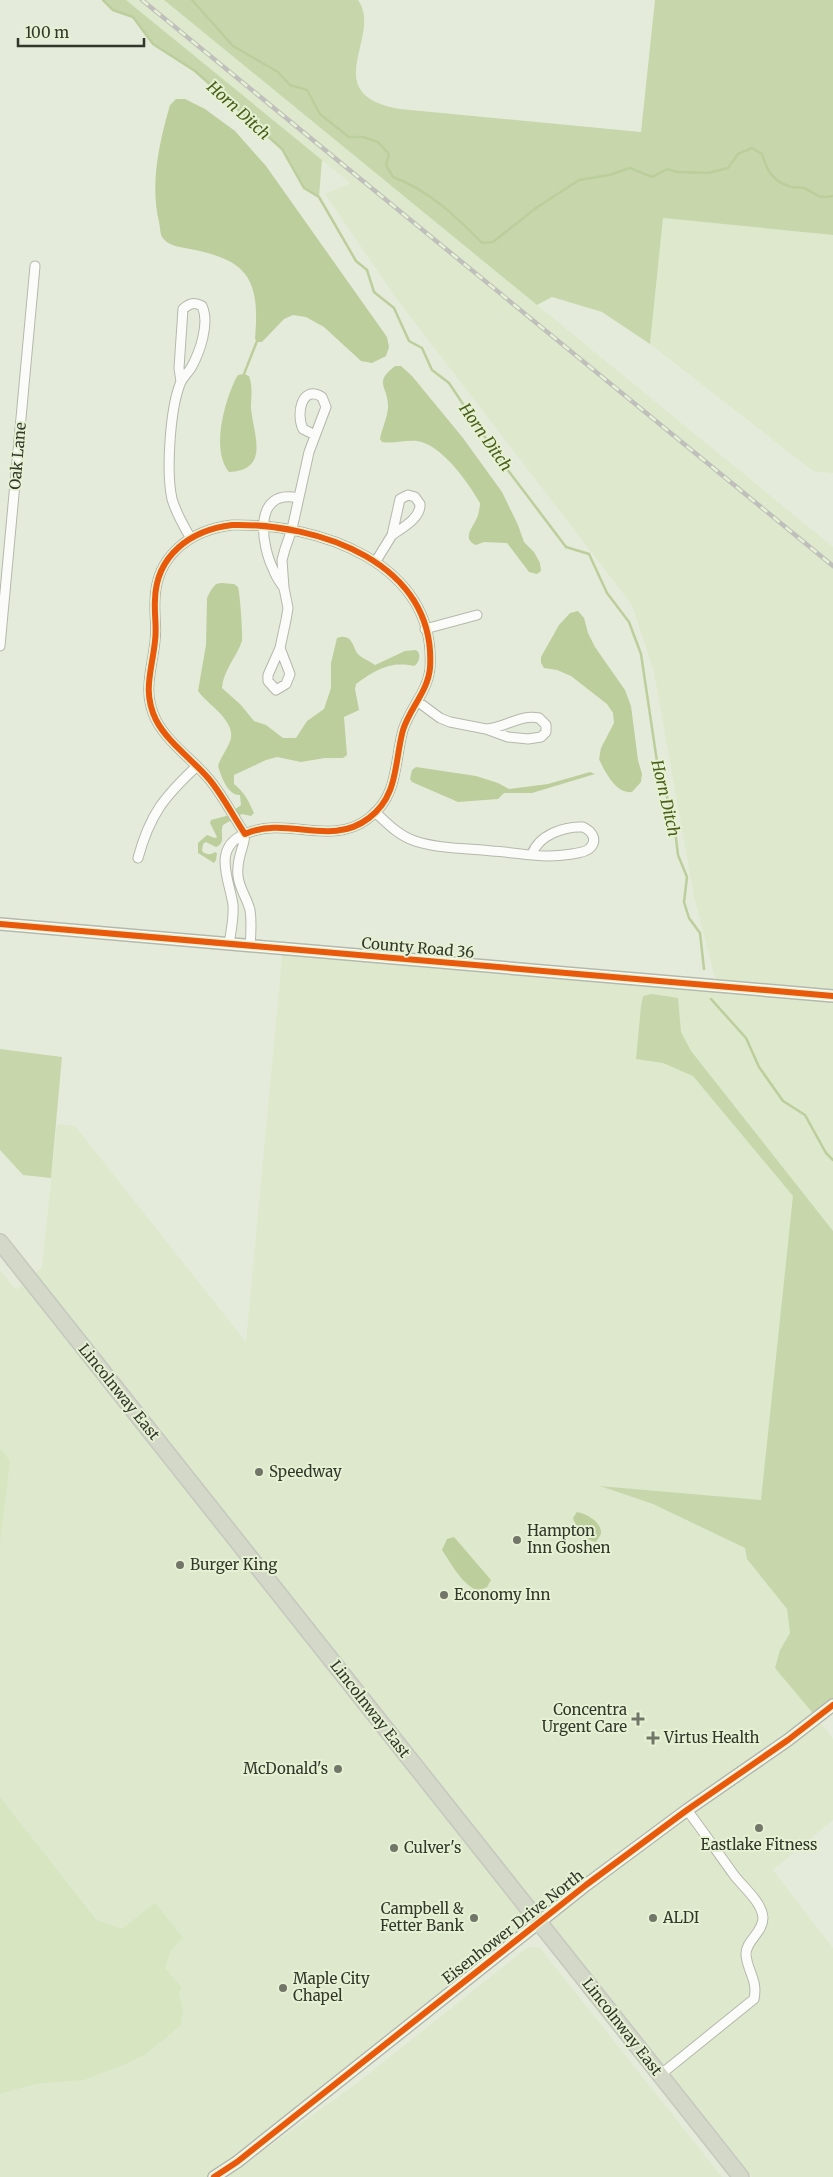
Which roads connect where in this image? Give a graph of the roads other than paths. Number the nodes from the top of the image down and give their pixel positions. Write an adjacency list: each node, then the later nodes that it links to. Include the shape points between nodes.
1 (35, 266): 13 (street, Oak Lane)
2 (181, 382): 2 (street, via 191,368 206,322 202,306 191,303 183,309); 8 (street, via 173,413 170,482 176,509)
3 (315, 435): 4 (street)
4 (298, 498): 5 (street, via 285,496 271,502); 6 (street)
5 (263, 525): 6 (street); 8 (street, via 218,526); 10 (street, via 271,563)
6 (292, 529): 9 (street, via 337,542); 10 (street, via 282,560)
7 (392, 535): 9 (street)
8 (190, 537): 17 (street, via 168,559 158,578 155,640 148,686 157,722)
9 (376, 561): 12 (street, via 412,598)
10 (284, 588): 14 (street, via 288,608)
11 (477, 615): 12 (street)
12 (425, 630): 15 (street, via 430,668)
13 (0, 646)
14 (280, 648)
15 (417, 702): 16 (street, via 440,718); 18 (street, via 405,724 393,787)
16 (486, 729): 16 (street, via 528,740 541,737 546,732 546,726 539,718 528,717)
17 (197, 766): 19 (street, via 221,794); 21 (street, via 154,813)
18 (375, 812): 19 (street, via 356,826 338,831 269,826); 20 (street, via 395,831 417,842)
19 (245, 834): 23 (street, via 233,842 225,861 233,906); 24 (street, via 238,855 238,876 250,910)
20 (532, 854): 20 (street, via 553,856 587,851 593,844 592,832 583,827 553,833 540,840)
21 (138, 858)
22 (0, 924): 23 (street, County Road 36)
23 (229, 944): 24 (street, County Road 36)
24 (250, 946): 25 (street, County Road 36)
25 (833, 996)
26 (0, 1242): 29 (highway, Lincolnway East)
27 (833, 1705): 28 (street, Eisenhower Drive North)
28 (687, 1810): 29 (street, Eisenhower Drive North); 30 (street, via 762,1912 762,1925 747,1947 746,1954 756,1987 749,2005)
29 (539, 1922): 30 (highway, Lincolnway East); 31 (street, Eisenhower Drive North)
30 (660, 2075): 32 (highway, Lincolnway East)
31 (214, 2177)
32 (741, 2177)

